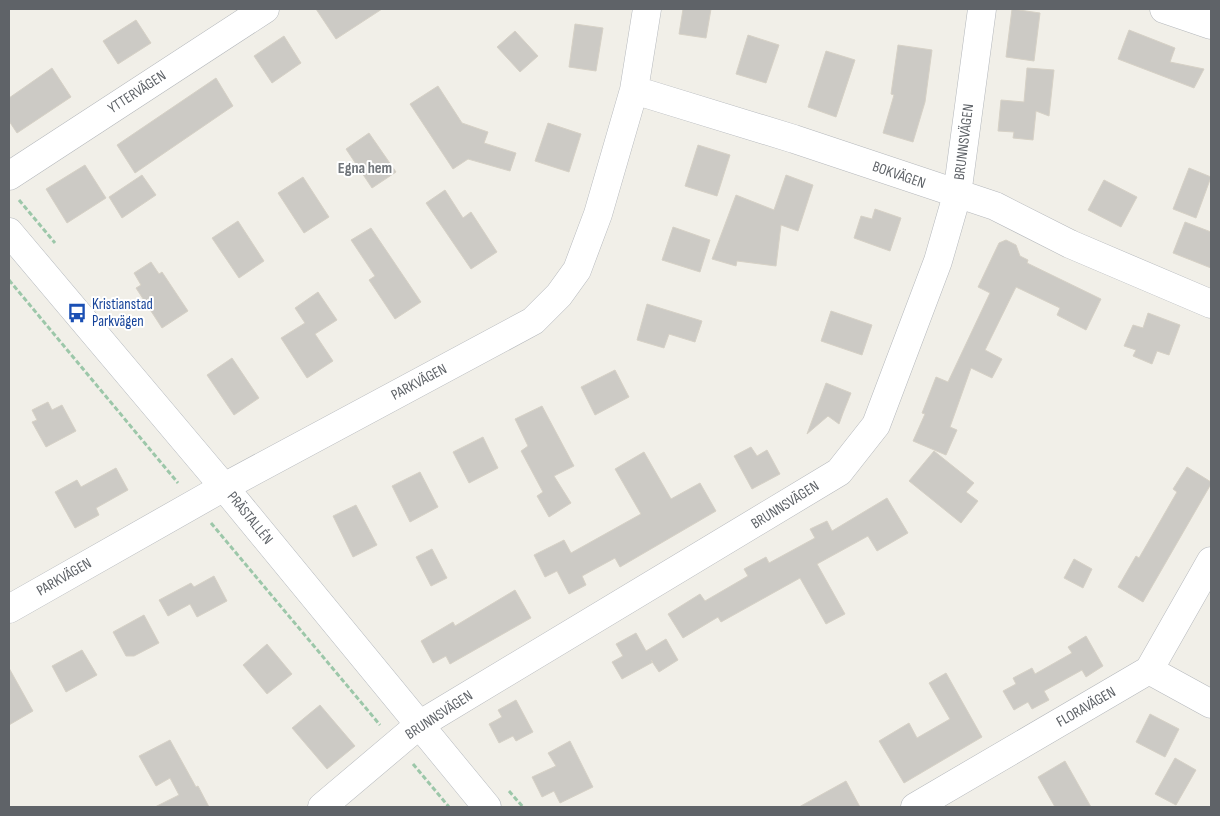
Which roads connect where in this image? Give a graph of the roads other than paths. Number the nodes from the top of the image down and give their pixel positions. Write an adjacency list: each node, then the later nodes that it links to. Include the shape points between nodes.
1 (265, 9): 7 (street, YTTERVÄGEN)
2 (647, 9): 6 (street, PARKVÄGEN)
3 (982, 9): 8 (street, BRUNNSVÄGEN)
4 (1164, 9): 5 (street)
5 (1211, 25)
6 (634, 90): 8 (street, BOKVÄGEN, via 794,139); 11 (street, PARKVÄGEN, via 595,223 577,270 559,295 533,321)
7 (9, 176)
8 (957, 195): 10 (street, BOKVÄGEN, via 996,206 1070,244); 16 (street, BRUNNSVÄGEN, via 938,261 876,425 839,472)
9 (9, 232): 11 (street, PRÄSTALLÉN)
10 (1211, 304)
11 (224, 487): 13 (street, PARKVÄGEN); 16 (street, PRÄSTALLÉN)
12 (1211, 561): 14 (street)
13 (9, 609)
14 (1149, 670): 15 (street); 19 (street, FLORAVÄGEN)
15 (1211, 704)
16 (419, 725): 17 (street, BRUNNSVÄGEN); 18 (street, PRÄSTALLÉN)
17 (322, 807)
18 (487, 807)
19 (915, 807)

